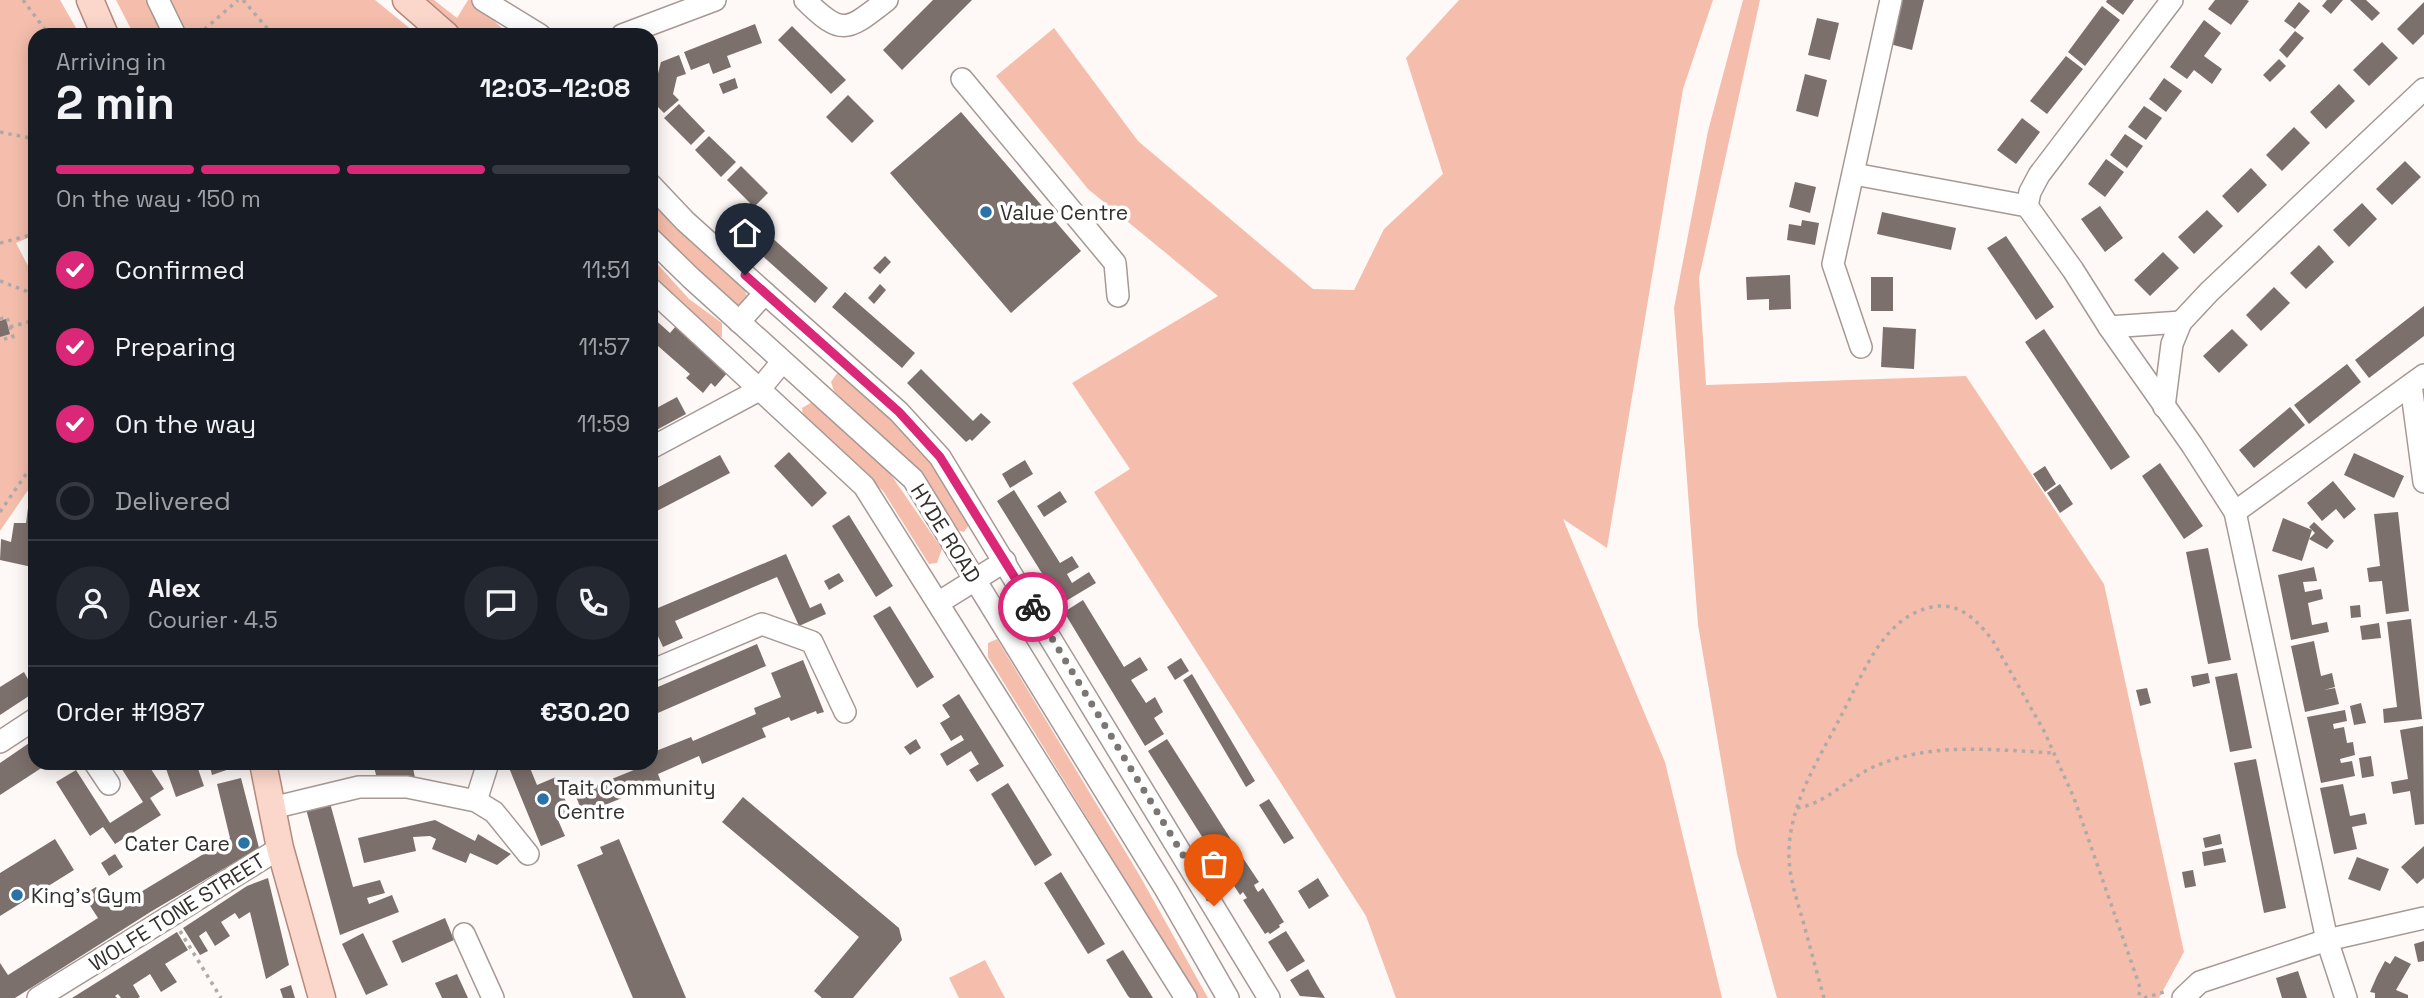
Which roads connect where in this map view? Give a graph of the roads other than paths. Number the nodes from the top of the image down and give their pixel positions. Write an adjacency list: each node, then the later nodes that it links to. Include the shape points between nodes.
1 (90, 0): 10 (main road)
2 (158, 0): 11 (street)
3 (406, 0): 12 (main road)
4 (483, 0): 13 (street)
5 (715, 0): 14 (street)
6 (805, 0): 7 (street, via 836,26 854,25)
7 (887, 0)
8 (1891, 0): 17 (street)
9 (2172, 0): 19 (street, via 2039,175)
10 (102, 28)
11 (172, 28)
12 (438, 28)
13 (529, 28)
14 (641, 28)
15 (962, 79): 23 (street, via 1115,263)
16 (2424, 89): 25 (street)
17 (1854, 174): 19 (street); 27 (street, via 1833,264)
18 (658, 192): 21 (street)
19 (2027, 206): 26 (street)
20 (658, 246): 24 (street, HYDE ROAD)
21 (765, 293): 24 (street); 28 (street)
22 (658, 296): 32 (street)
23 (1118, 296)
24 (739, 322): 29 (street, HYDE ROAD)
25 (2181, 322): 26 (street); 33 (street, via 2172,344)
26 (2109, 327): 33 (street)
27 (1861, 347)
28 (832, 353): 31 (street); 37 (street, via 899,412 940,457)
29 (782, 362): 31 (street, HYDE ROAD); 32 (street)
30 (2418, 380): 35 (street); 36 (street)
31 (806, 382): 38 (street, HYDE ROAD, via 912,478)
32 (759, 390): 34 (street); 39 (street, via 864,486)
33 (2164, 407): 36 (street)
34 (658, 444)
35 (2424, 482)
36 (2235, 512): 54 (street)
37 (1005, 561): 38 (street); 60 (street)
38 (976, 580): 39 (street); 59 (street, HYDE ROAD)
39 (938, 603): 58 (street)
40 (658, 668): 41 (street, via 762,624 812,642)
41 (845, 712)
42 (28, 724): 43 (street)
43 (0, 742)
44 (100, 770): 47 (street)
45 (264, 770): 49 (main road)
46 (486, 770): 48 (street)
47 (109, 784)
48 (476, 801): 49 (street, via 407,787 359,787); 51 (street, via 494,812)
49 (272, 808): 50 (main road)
50 (280, 848): 55 (street, WOLFE TONE STREET); 56 (main road)
51 (528, 854)
52 (2424, 918): 54 (street)
53 (464, 934): 57 (street)
54 (2327, 940): 61 (street, via 2200,982); 62 (street)
55 (38, 998)
56 (322, 998)
57 (492, 998)
58 (1186, 998)
59 (1228, 998)
60 (1269, 998)
61 (2183, 998)
62 (2346, 998)

